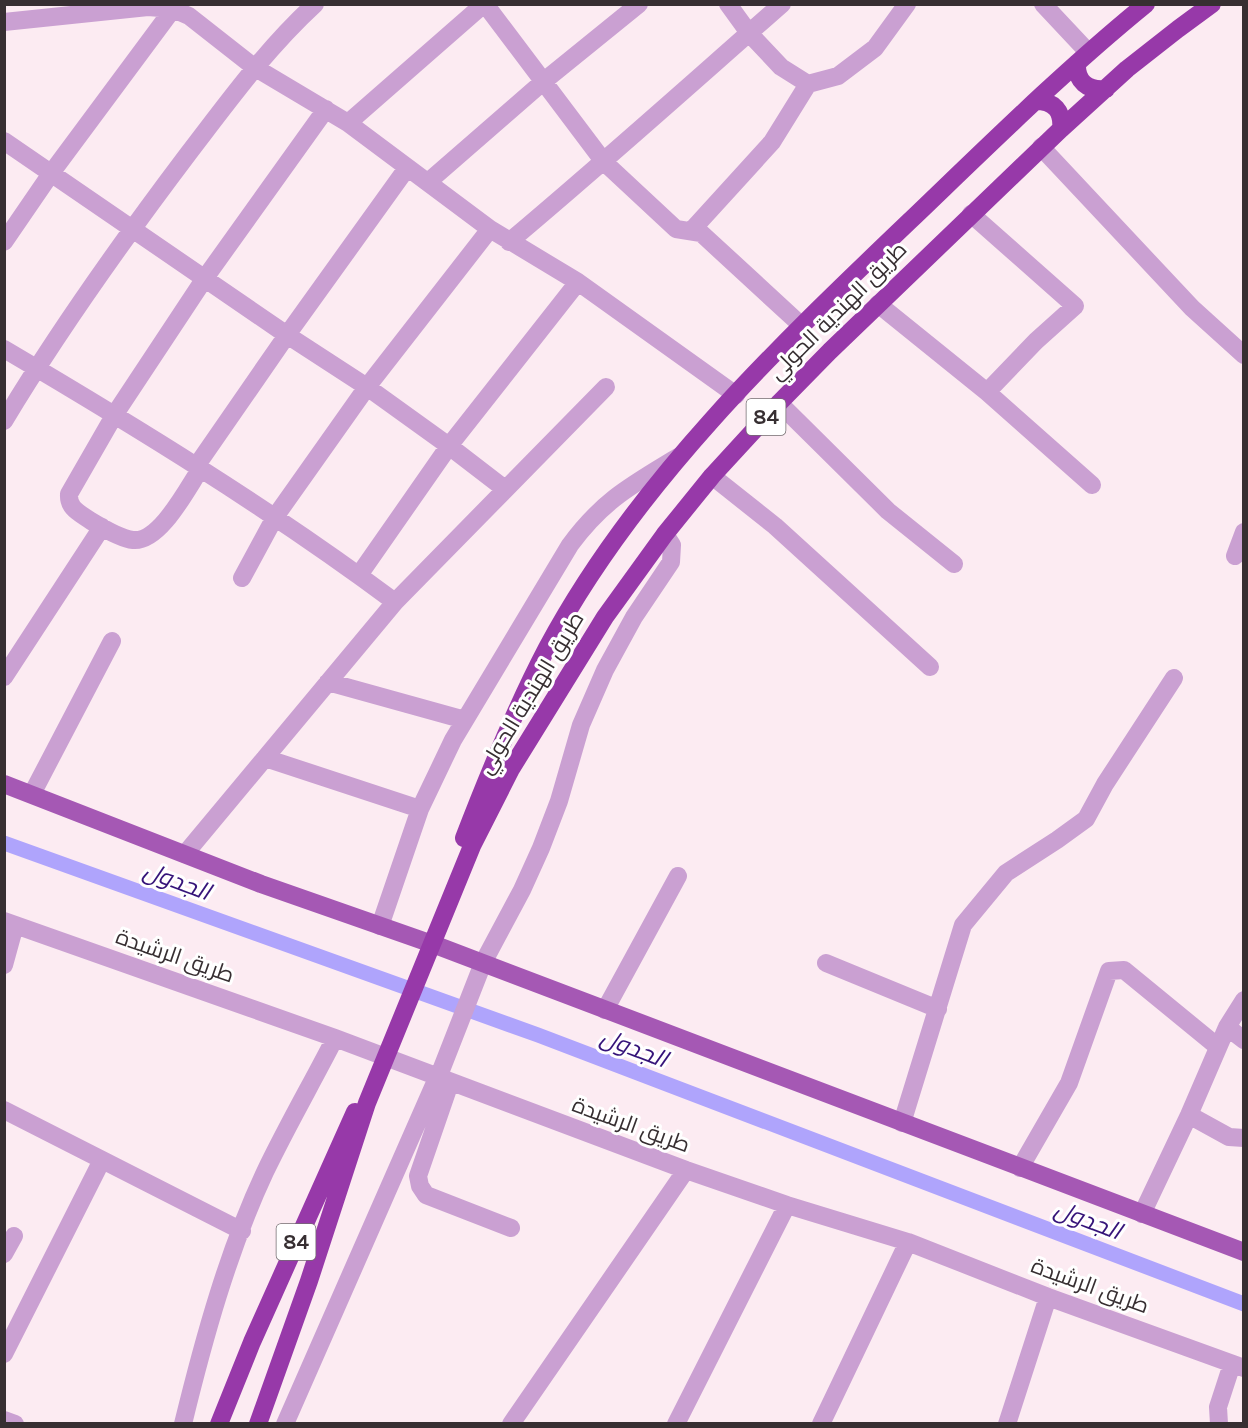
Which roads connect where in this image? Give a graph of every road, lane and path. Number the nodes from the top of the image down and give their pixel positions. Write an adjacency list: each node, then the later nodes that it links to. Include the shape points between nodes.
1 (315, 4): 14 (street)
2 (485, 4): 15 (street); 20 (street)
3 (639, 4): 15 (street)
4 (728, 4): 12 (street)
5 (782, 4): 12 (street)
6 (907, 4): 16 (street, via 875,48 838,76)
7 (1043, 4): 13 (street)
8 (1146, 4): 13 (highway, طريق الهندية الحولي / 84)
9 (1212, 4): 17 (highway, طريق الهندية الحولي / 84)
10 (172, 7): 11 (street); 14 (street); 26 (street)
11 (4, 21)
12 (749, 33): 16 (street, via 781,67); 24 (street)
13 (1082, 57): 17 (highway, via 1077,72 1080,81 1096,90); 18 (highway, طريق الهندية الحولي / 84)
14 (254, 67): 19 (street); 29 (street)
15 (544, 81): 24 (street); 27 (street)
16 (808, 84): 31 (street, via 772,142)
17 (1106, 89): 21 (highway, طريق الهندية الحولي / 84)
18 (1035, 101): 21 (highway, via 1045,101 1059,111); 37 (highway, طريق الهندية الحولي / 84)
19 (326, 109): 20 (street); 34 (street)
20 (348, 123): 25 (street)
21 (1061, 129): 23 (highway, طريق الهندية الحولي / 84)
22 (4, 141): 26 (street)
23 (1041, 147): 28 (highway, طريق الهندية الحولي / 84); 40 (street, via 1192,308)
24 (604, 162): 31 (street, via 676,229); 33 (street)
25 (407, 168): 27 (street); 38 (street)
26 (52, 172): 29 (street); 32 (street)
27 (428, 182): 30 (street)
28 (971, 214): 36 (highway, طريق الهندية الحولي / 84); 44 (street, via 1075,306)
29 (132, 228): 34 (street); 41 (street)
30 (490, 229): 33 (street); 42 (street)
31 (691, 231): 37 (street, via 701,233)
32 (4, 242)
33 (509, 242): 35 (street)
34 (205, 278): 38 (street); 47 (street)
35 (578, 282): 45 (street); 49 (street)
36 (878, 304): 44 (street); 46 (highway, طريق الهندية الحولي / 84)
37 (802, 326): 45 (highway, طريق الهندية الحولي / 84)
38 (287, 335): 42 (street); 51 (street)
39 (4, 349): 41 (street)
40 (1244, 355)
41 (37, 368): 47 (street); 48 (street)
42 (367, 387): 49 (street); 55 (street)
43 (606, 387): 54 (street)
44 (987, 392): 53 (street)
45 (736, 395): 50 (highway, طريق الهندية الحولي / 84)
46 (779, 403): 52 (highway, طريق الهندية الحولي / 84); 60 (street, via 888,511)
47 (116, 414): 51 (street); 56 (street, via 69,494 74,510)
48 (4, 421)
49 (449, 446): 54 (street); 61 (street)
50 (682, 455): 69 (street, via 622,490 581,530); 77 (highway, طريق الهندية الحولي / 84, via 605,556 548,646 499,751)
51 (199, 466): 55 (street); 56 (street, via 161,528 148,537 134,540)
52 (712, 476): 58 (highway, طريق الهندية الحولي / 84); 65 (street, via 775,526)
53 (1092, 485)
54 (505, 489): 63 (street)
55 (275, 517): 61 (street); 62 (street)
56 (102, 527): 66 (street)
57 (1244, 532): 59 (street)
58 (665, 534): 77 (highway, طريق الهندية الحولي / 84, via 563,681 511,769); 79 (street, via 672,545 671,562 605,669 581,725 541,848)
59 (1235, 556)
60 (954, 564)
61 (359, 575): 63 (street)
62 (242, 578)
63 (394, 602): 68 (street)
64 (112, 641): 72 (street)
65 (930, 667)
66 (4, 677)
67 (1174, 678): 83 (street, via 1086,819 1006,873 963,925)
68 (328, 682): 69 (street); 70 (street)
69 (465, 720): 73 (street)
70 (265, 758): 73 (street); 74 (street)
71 (4, 784): 72 (main road)
72 (32, 794): 74 (main road)
73 (420, 809): 78 (street)
74 (185, 854): 78 (main road)
75 (678, 876): 84 (street)
76 (10, 923): 81 (street); 86 (street, طريق الرشيدة)
77 (436, 924): 89 (highway, 84)
78 (380, 926): 79 (main road)
79 (483, 963): 84 (main road); 90 (street)
80 (826, 963): 83 (street)
81 (4, 966)
82 (1244, 1000): 85 (street)
83 (938, 1009): 93 (street)
84 (605, 1010): 93 (main road)
85 (1227, 1027): 87 (street); 88 (street)
86 (335, 1038): 90 (street, طريق الرشيدة); 101 (street, via 265,1173)
87 (1244, 1040)
88 (1218, 1047): 92 (street); 96 (street, via 1124,970 1109,971 1069,1083)
89 (379, 1063): 112 (highway, 84, via 252,1341); 113 (highway, 84)
90 (442, 1080): 97 (street, طريق الرشيدة); 100 (street, via 418,1176 420,1186 426,1195); 114 (street)
91 (4, 1110): 95 (street)
92 (1188, 1115): 94 (street, via 1229,1137); 99 (street)
93 (902, 1123): 96 (main road)
94 (1244, 1138)
95 (102, 1160): 101 (street); 107 (street)
96 (1020, 1168): 99 (main road)
97 (686, 1170): 98 (street, طريق الرشيدة); 115 (street)
98 (787, 1205): 103 (street, طريق الرشيدة); 116 (street)
99 (1142, 1214): 104 (main road)
100 (511, 1228)
101 (242, 1231): 111 (street, via 227,1268)
102 (14, 1236): 105 (street)
103 (908, 1242): 106 (street, طريق الرشيدة); 117 (street)
104 (1244, 1252)
105 (4, 1254)
106 (1048, 1297): 108 (street, طريق الرشيدة); 118 (street)
107 (4, 1354)
108 (1238, 1366): 119 (street, via 1218,1407)
109 (4, 1420): 110 (street)
110 (15, 1424)
111 (183, 1424)
112 (219, 1424)
113 (258, 1424)
114 (285, 1424)
115 (511, 1424)
116 (676, 1424)
117 (821, 1424)
118 (1007, 1424)
119 (1219, 1424)

